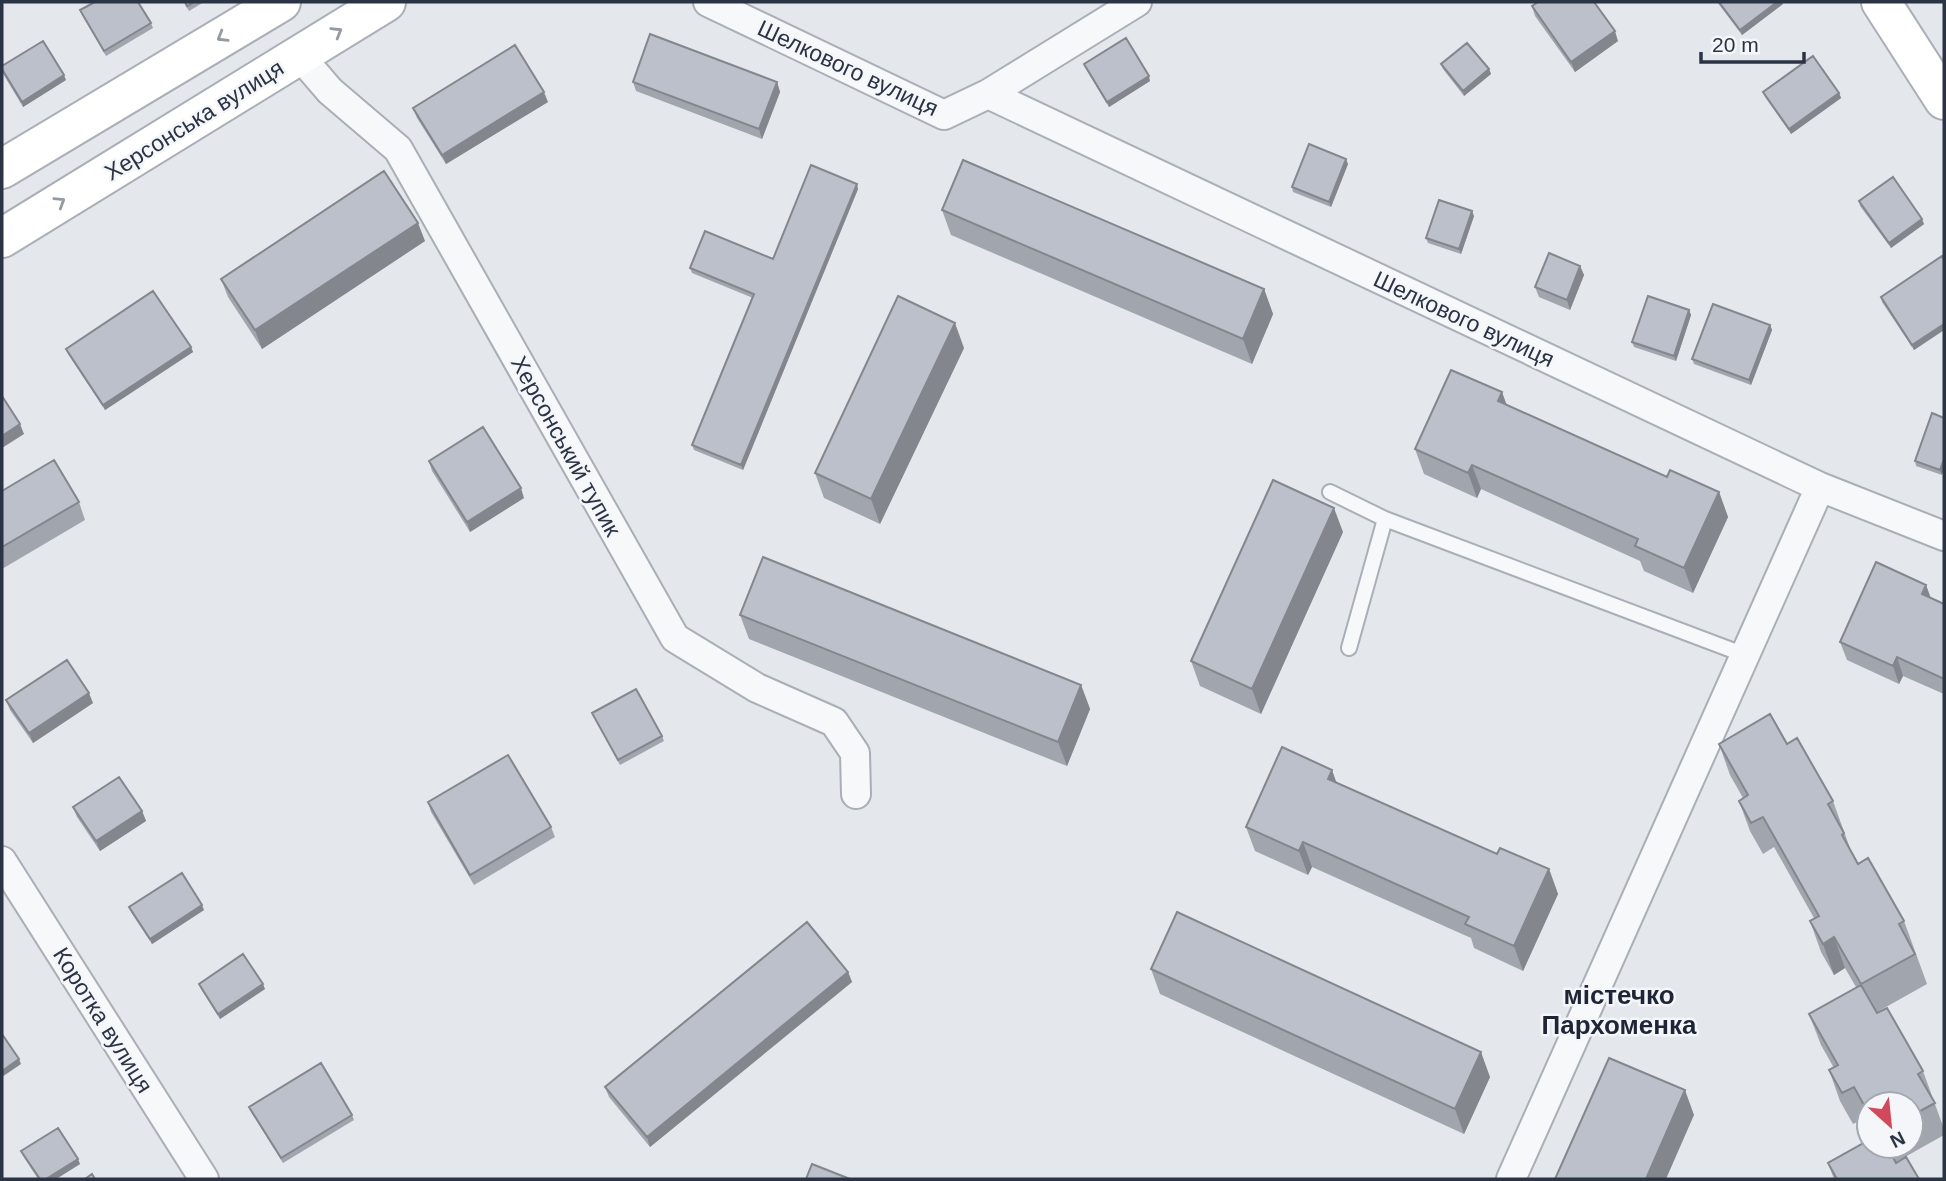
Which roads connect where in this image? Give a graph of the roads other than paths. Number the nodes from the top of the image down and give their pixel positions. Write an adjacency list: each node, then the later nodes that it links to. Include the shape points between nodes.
1 (281, 2): 9 (street, one-way to 9)
2 (386, 2): 6 (street, Херсонська вулиця, one-way to 2)
3 (708, 2): 7 (street, Шелкового вулиця, via 944,115)
4 (1137, 2): 7 (street, Шелкового вулиця)
5 (1881, 2): 8 (street)
6 (299, 55): 10 (street, Херсонська вулиця, one-way to 6); 17 (street, Херсонський тупик, via 330,91 398,149 675,638 757,688 834,722 855,753)
7 (988, 94): 11 (street, Шелкового вулиця)
8 (1944, 100)
9 (2, 169)
10 (2, 238)
11 (1820, 487): 14 (street, Шелкового вулиця); 16 (street)
12 (1330, 492): 13 (lane)
13 (1385, 519): 15 (lane); 16 (lane)
14 (1944, 536)
15 (1349, 648)
16 (1745, 655): 20 (street)
17 (856, 794)
18 (2, 861): 19 (street, Коротка вулиця)
19 (204, 1179)
20 (1511, 1179)

